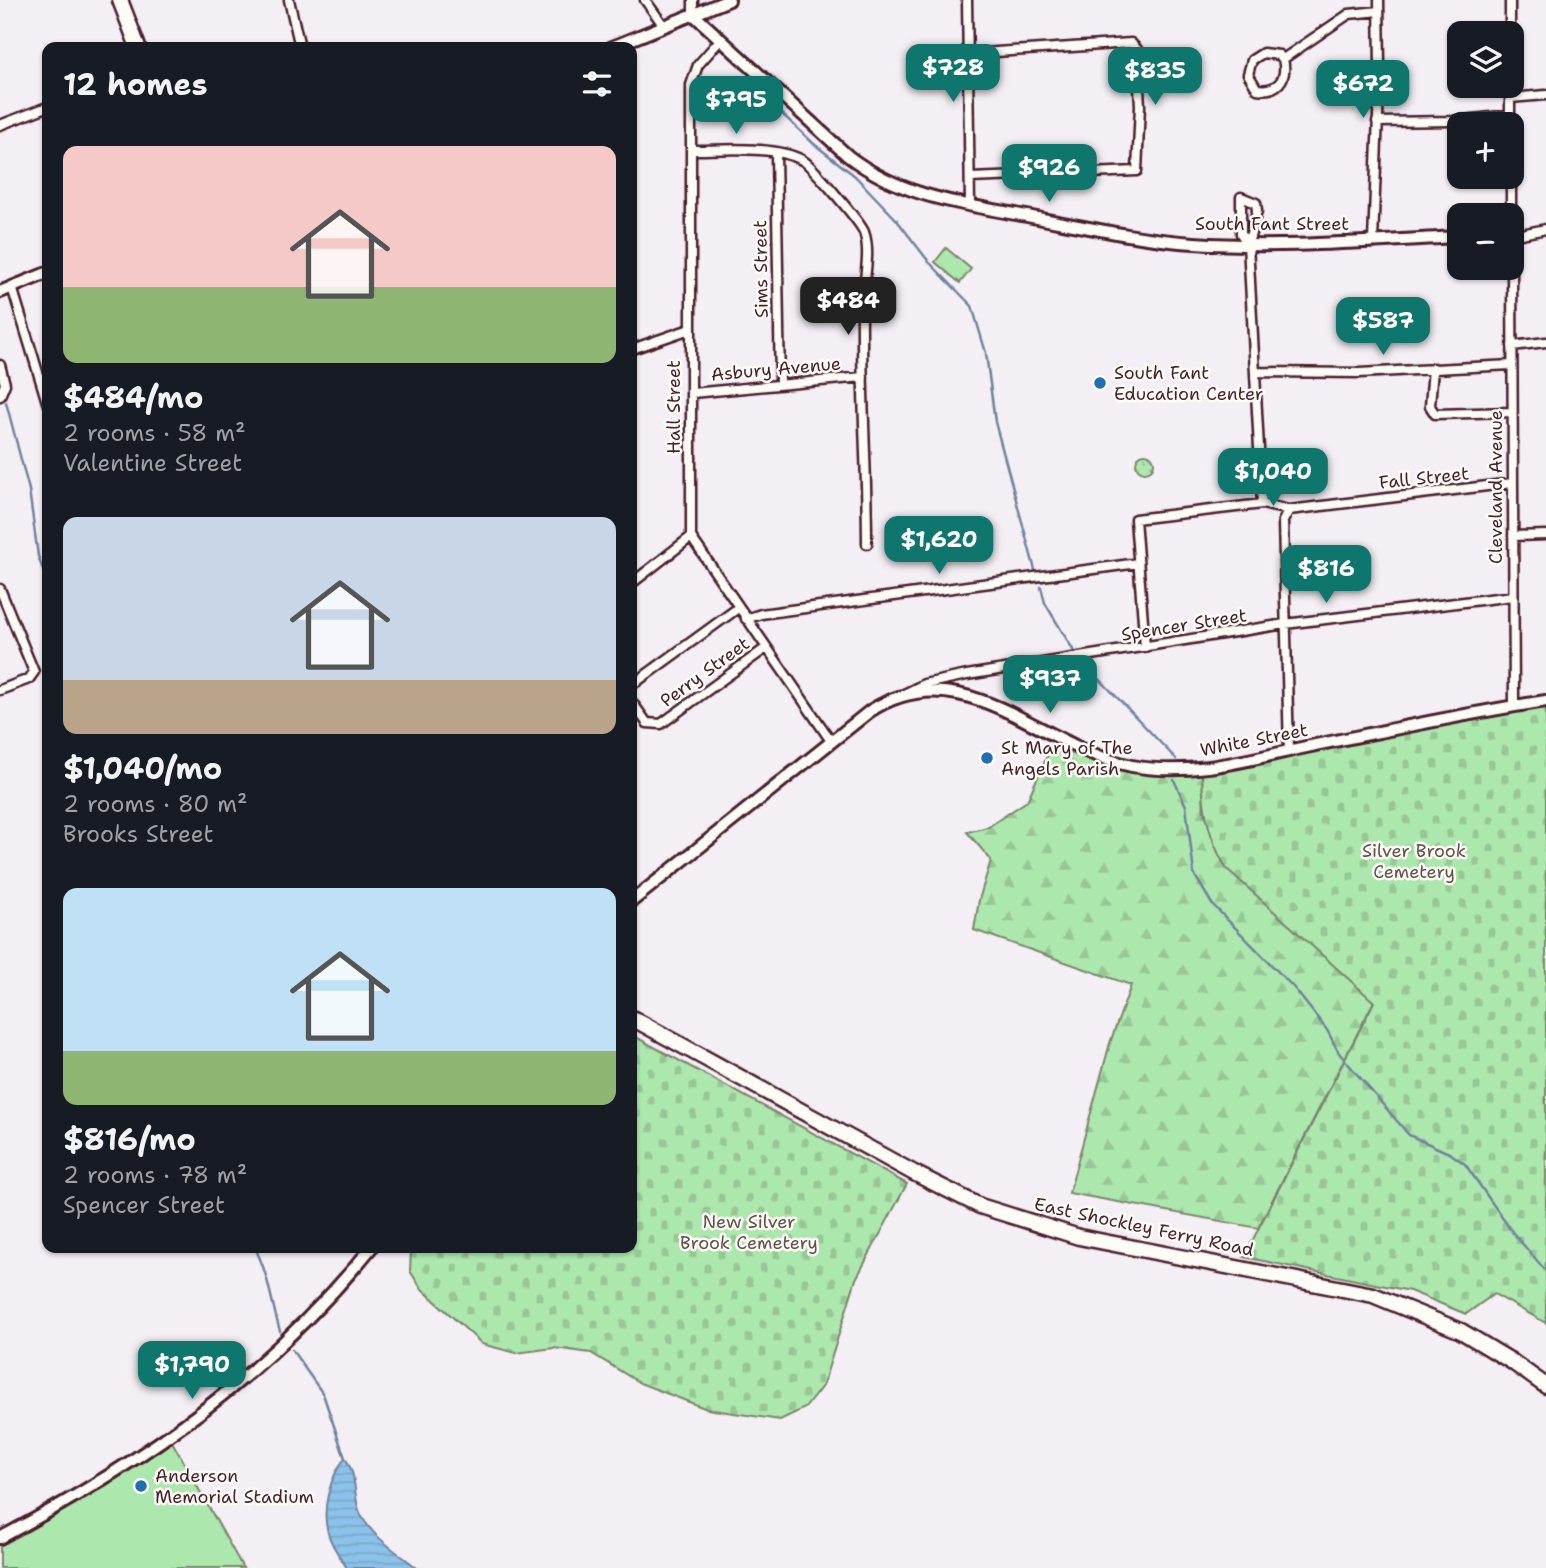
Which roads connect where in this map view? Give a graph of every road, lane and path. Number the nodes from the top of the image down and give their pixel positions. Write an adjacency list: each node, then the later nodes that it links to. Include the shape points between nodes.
1 (120, 0): 14 (highway)
2 (289, 0): 15 (street)
3 (645, 0): 12 (street)
4 (693, 0): 10 (street)
5 (729, 0): 10 (street)
6 (967, 0): 17 (street)
7 (1379, 0): 9 (street)
8 (1510, 0): 11 (street)
9 (1379, 11): 18 (street, via 1349,14); 25 (street)
10 (693, 15): 12 (street); 13 (street, South Fant Street)
11 (1510, 21)
12 (664, 26): 16 (street)
13 (720, 40): 27 (street, Hall Street, via 694,74); 30 (street, South Fant Street, via 865,169 914,193)
14 (136, 42)
15 (299, 42)
16 (624, 42)
17 (966, 54): 29 (street); 29 (street, via 1131,43 1137,49 1140,106 1137,171)
18 (1283, 60): 18 (street, via 1284,78 1279,85 1256,89 1248,74 1252,60 1263,53)
19 (1546, 95): 20 (street)
20 (1524, 97)
21 (1510, 98): 23 (street)
22 (42, 109): 26 (street)
23 (1510, 112)
24 (1447, 121): 25 (street)
25 (1377, 122): 34 (street)
26 (0, 125)
27 (692, 150): 28 (street); 40 (street, Hall Street)
28 (776, 154): 48 (street, via 791,155 808,164 863,231); 49 (street, Sims Street)
29 (970, 178): 30 (street)
30 (970, 205): 35 (street, South Fant Street, via 1192,243)
31 (1546, 229): 32 (street)
32 (1524, 234)
33 (1447, 238): 34 (street, South Fant Street)
34 (1373, 241): 35 (street, South Fant Street)
35 (1248, 244): 35 (street, via 1257,211 1255,203 1241,197 1241,234); 47 (street)
36 (42, 275): 38 (street)
37 (1512, 280): 42 (street, Cleveland Avenue)
38 (12, 287): 39 (street); 50 (street)
39 (0, 292)
40 (690, 329): 43 (street); 51 (street, Hall Street)
41 (1546, 342): 42 (street)
42 (1511, 346): 45 (street, Cleveland Avenue)
43 (637, 347)
44 (0, 365): 52 (street, via 5,384)
45 (1511, 365): 46 (street); 53 (street, Cleveland Avenue)
46 (1433, 368): 47 (street); 53 (street, via 1430,407 1435,414)
47 (1255, 372): 55 (street)
48 (863, 377): 49 (street, Asbury Avenue); 60 (street)
49 (780, 384): 51 (street, Asbury Avenue)
50 (42, 386)
51 (692, 393): 59 (street, Hall Street)
52 (0, 396)
53 (1512, 412): 54 (street, Cleveland Avenue)
54 (1512, 483): 56 (street, Fall Street); 58 (street, Cleveland Avenue)
55 (1262, 504): 56 (street, Fall Street); 61 (street, Fall Street, via 1135,519)
56 (1289, 510): 67 (street, via 1283,521)
57 (1546, 535): 58 (street)
58 (1513, 536): 64 (street, Cleveland Avenue)
59 (691, 537): 62 (street); 65 (street)
60 (867, 544)
61 (1138, 563): 66 (street); 68 (street)
62 (637, 579)
63 (0, 589): 71 (street, via 34,672 29,679)
64 (1513, 596): 67 (street, Spencer Street); 74 (street, Cleveland Avenue)
65 (738, 608): 66 (street); 70 (street)
66 (746, 619): 69 (street)
67 (1285, 624): 68 (street, Spencer Street); 77 (street)
68 (1144, 647): 72 (street, Spencer Street, via 954,677)
69 (765, 648): 75 (street, Perry Street, via 660,724 647,723); 76 (street)
70 (637, 681)
71 (0, 690)
72 (906, 693): 76 (street, White Street, via 870,711); 77 (street, White Street, via 940,691 977,699 1095,755 1157,769 1225,767)
73 (1546, 701): 74 (street, White Street)
74 (1514, 706): 77 (street, White Street)
75 (637, 709)
76 (831, 741): 78 (street, White Street)
77 (1289, 751)
78 (637, 897)
79 (637, 1021): 81 (highway, East Shockley Ferry Road, via 980,1206 1069,1235 1373,1295 1461,1331)
80 (366, 1253): 82 (street, via 287,1340 197,1417 94,1486)
81 (1546, 1386)
82 (0, 1538)

